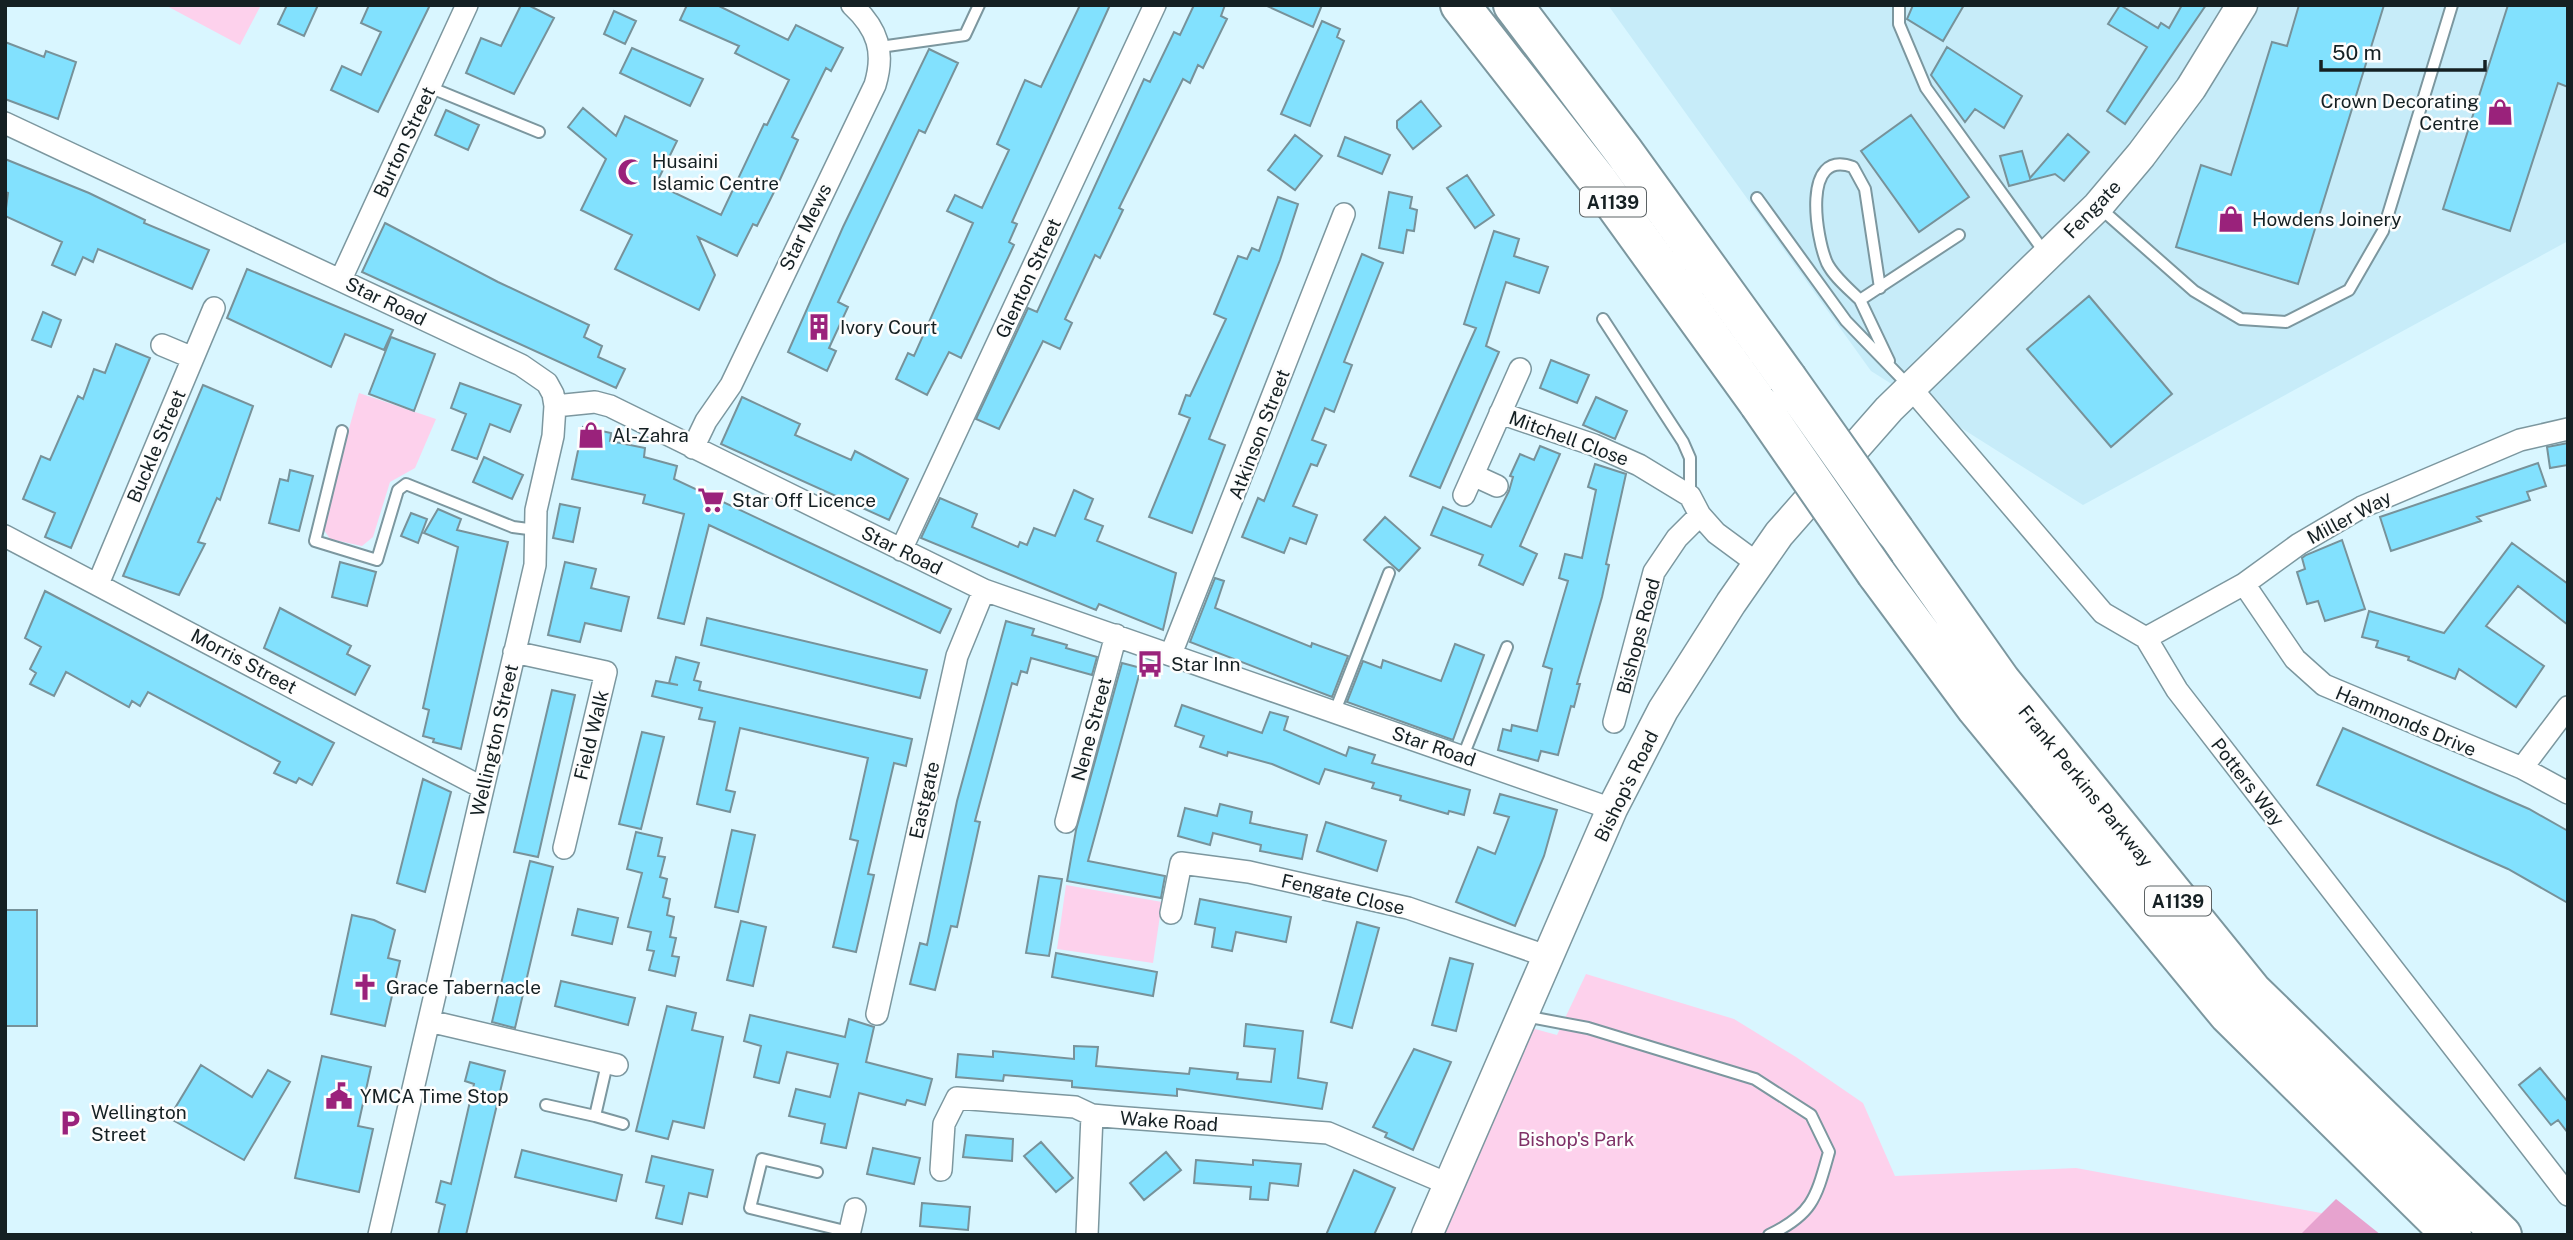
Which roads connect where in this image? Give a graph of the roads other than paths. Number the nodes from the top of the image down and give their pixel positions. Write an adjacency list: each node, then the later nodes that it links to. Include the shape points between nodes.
1 (852, 5): 10 (street, via 874,30)
2 (979, 5): 10 (lane, via 965,35)
3 (1155, 5): 40 (street, Glenton Street)
4 (1460, 5): 81 (highway, Frank Perkins Parkway / A1139, bridge, via 1598,181 1976,708 2228,1014)
5 (1513, 5): 82 (highway, Frank Perkins Parkway / A1139, bridge, via 1624,152 2001,681 2252,991)
6 (1899, 5): 18 (lane, via 1899,24 1927,88)
7 (2242, 5): 15 (street, Fengate, via 2191,88)
8 (2452, 5): 15 (lane, via 2383,231 2349,290 2286,322 2241,319 2194,291)
9 (463, 7): 11 (street, Burton Street)
10 (880, 47): 32 (street, Star Mews, via 874,85 731,385)
11 (429, 87): 13 (lane); 19 (street, Burton Street)
12 (5, 123): 19 (street, Star Road)
13 (539, 132)
14 (1756, 198): 27 (lane, via 1846,321)
15 (2098, 206): 18 (street, Fengate)
16 (1344, 214): 50 (street, Atkinson Street)
17 (1959, 235): 20 (lane)
18 (2046, 255): 27 (street, Fengate)
19 (341, 279): 28 (street, Star Road, via 536,373 554,394)
20 (1880, 288): 21 (lane); 21 (lane, via 1865,189 1853,167 1833,166 1817,182 1822,240 1827,263)
21 (1860, 299): 27 (lane)
22 (214, 308): 25 (street, Buckle Street)
23 (1603, 319): 36 (lane, via 1683,442 1690,458)
24 (162, 345): 25 (street)
25 (193, 358): 43 (street, Buckle Street)
26 (1520, 369): 29 (street, Mitchell Close)
27 (1902, 379): 41 (street, Bishop's Road); 47 (street, Potters Way, via 2104,613)
28 (555, 406): 32 (street, Star Road, via 595,402 610,406); 38 (street, Wellington Street)
29 (1500, 413): 33 (street, Mitchell Close); 36 (street, Mitchell Close, via 1606,450)
30 (2568, 429): 44 (street, Miller Way, via 2520,440 2362,507)
31 (341, 431): 38 (lane, via 315,541 377,560 398,490 405,484 513,527)
32 (693, 448): 40 (street, Star Road)
33 (1473, 475): 34 (street); 35 (street, Mitchell Close)
34 (1497, 486)
35 (1464, 495)
36 (1690, 496): 37 (street)
37 (1700, 515): 41 (street); 53 (street, Bishops Road, via 1654,572)
38 (536, 530): 49 (street, Wellington Street, via 535,565)
39 (5, 536): 43 (street, Morris Street)
40 (901, 550): 45 (street, Star Road)
41 (1758, 564): 58 (street, Bishop's Road, via 1679,683)
42 (1389, 573): 52 (lane)
43 (97, 584): 56 (street, Morris Street)
44 (2244, 584): 47 (street, Miller Way); 55 (street, Hammonds Drive, via 2295,659 2324,685)
45 (984, 590): 46 (street, Star Road); 63 (street, Eastgate, via 957,656)
46 (1116, 635): 50 (street, Star Road); 59 (street, Nene Street)
47 (2146, 638): 74 (street, Potters Way, via 2177,690)
48 (1507, 647): 54 (lane)
49 (514, 652): 56 (street, Wellington Street); 60 (street, Field Walk, via 606,672)
50 (1171, 654): 52 (street, Star Road)
51 (2568, 707): 55 (street)
52 (1335, 711): 54 (street, Star Road)
53 (1614, 722)
54 (1464, 757): 58 (street, Star Road)
55 (2522, 768): 57 (street, Hammonds Drive)
56 (483, 788): 65 (street, Wellington Street)
57 (2568, 793)
58 (1612, 809): 62 (street, Bishop's Road)
59 (1066, 822)
60 (564, 848)
61 (1171, 913): 62 (street, Fengate Close, via 1181,863 1249,872 1408,908)
62 (1549, 957): 64 (street, Bishop's Road)
63 (877, 1014)
64 (1524, 1016): 73 (street, Bishop's Road); 80 (lane, via 1588,1028 1755,1079 1811,1115 1829,1152 1818,1192 1797,1221)
65 (429, 1021): 66 (street); 77 (street, Wellington Street)
66 (612, 1065): 69 (lane)
67 (546, 1105): 69 (lane)
68 (1092, 1115): 71 (street, Wake Road, via 1075,1107 957,1098 944,1124); 73 (street, Wake Road, via 1328,1133); 78 (street)
69 (595, 1116): 70 (lane)
70 (623, 1124)
71 (941, 1170)
72 (817, 1172): 76 (lane, via 762,1158 750,1208)
73 (1448, 1184): 79 (street, Bishop's Road)
74 (2568, 1195)
75 (855, 1209): 76 (street)
76 (849, 1233)
77 (379, 1235)
78 (1087, 1235)
79 (1427, 1235)
80 (1769, 1235)
81 (2452, 1235)
82 (2502, 1235)

